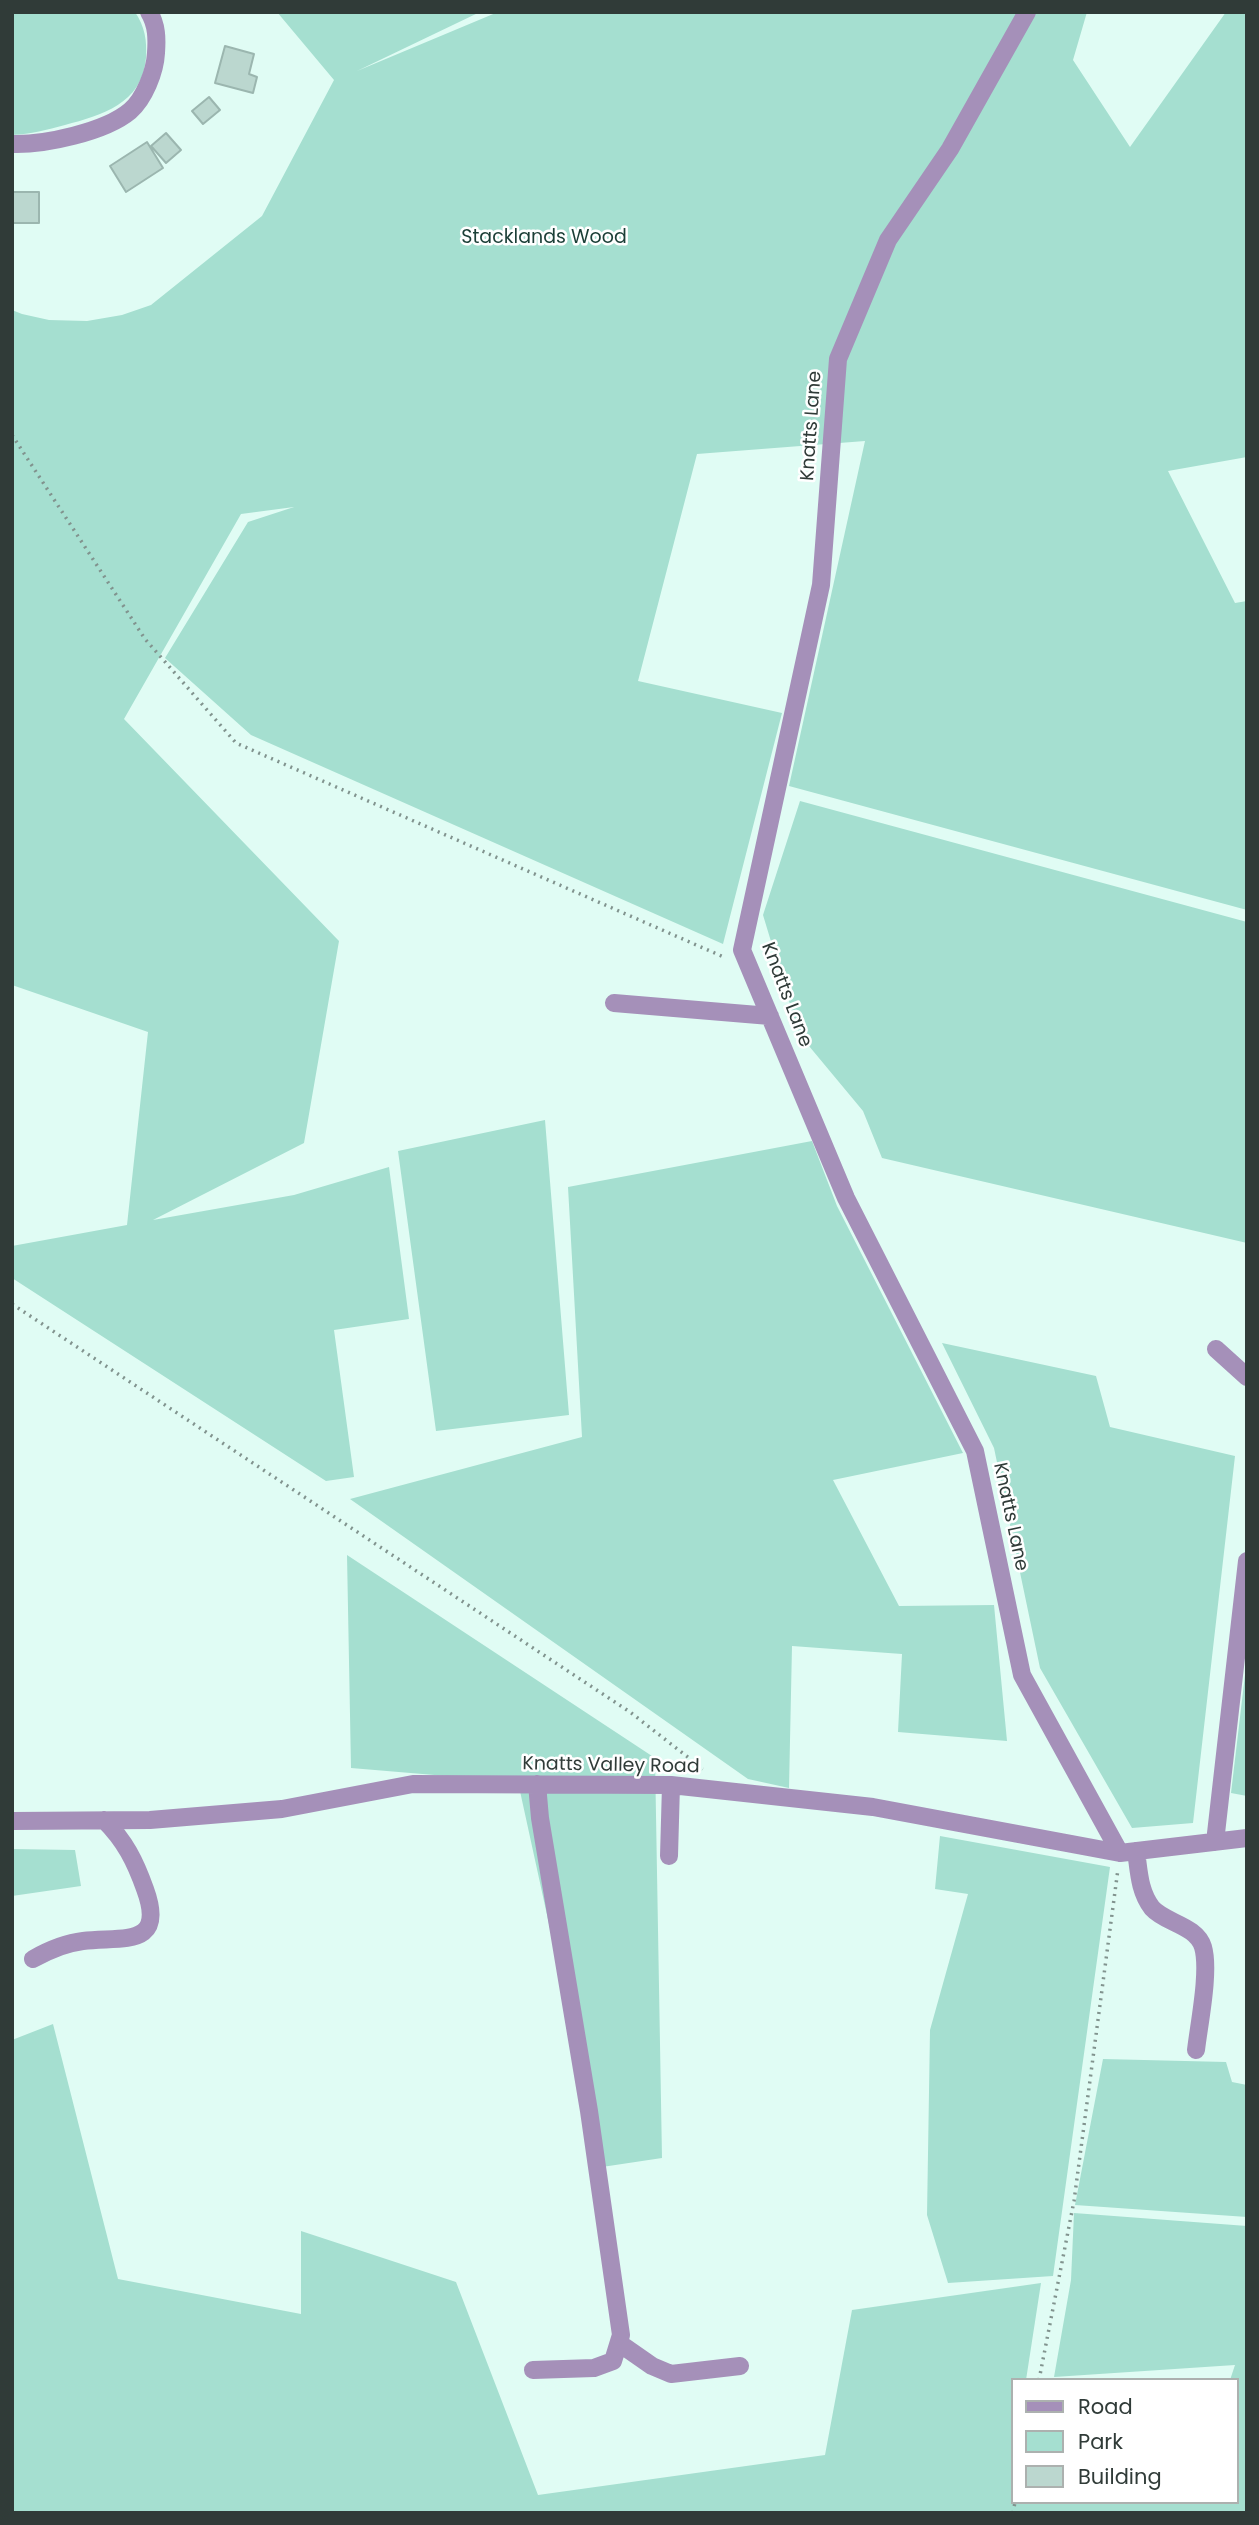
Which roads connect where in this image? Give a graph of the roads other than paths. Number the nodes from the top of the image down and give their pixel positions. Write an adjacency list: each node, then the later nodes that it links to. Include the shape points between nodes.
1 (149, 12): 3 (street, via 157,35 156,61 131,110 90,130)
2 (1027, 12): 5 (street, Knatts Lane, via 950,149 888,240 838,359 821,585 742,950)
3 (12, 145)
4 (614, 1003): 5 (street)
5 (770, 1016): 15 (street, Knatts Lane, via 846,1198 975,1451 1022,1675)
6 (1216, 1349): 7 (street)
7 (1247, 1377)
8 (1247, 1560): 14 (street)
9 (537, 1784): 10 (street, Knatts Valley Road); 11 (street, Knatts Valley Road, via 413,1784 282,1809); 19 (street, via 604,2210)
10 (671, 1785): 15 (street, Knatts Valley Road, via 873,1807); 16 (street)
11 (104, 1820): 12 (street, Knatts Valley Road); 17 (street, via 134,1859 147,1894 151,1917 147,1929 135,1938 64,1944)
12 (12, 1821)
13 (1247, 1838): 14 (street, Knatts Valley Road)
14 (1215, 1842): 15 (street, Knatts Valley Road)
15 (1128, 1852): 18 (street, via 1154,1910 1192,1931 1203,1945)
16 (670, 1856)
17 (33, 1959)
18 (1196, 2050)
19 (619, 2343): 20 (street, via 671,2374); 21 (street, via 613,2361 594,2368)
20 (740, 2366)
21 (533, 2370)

